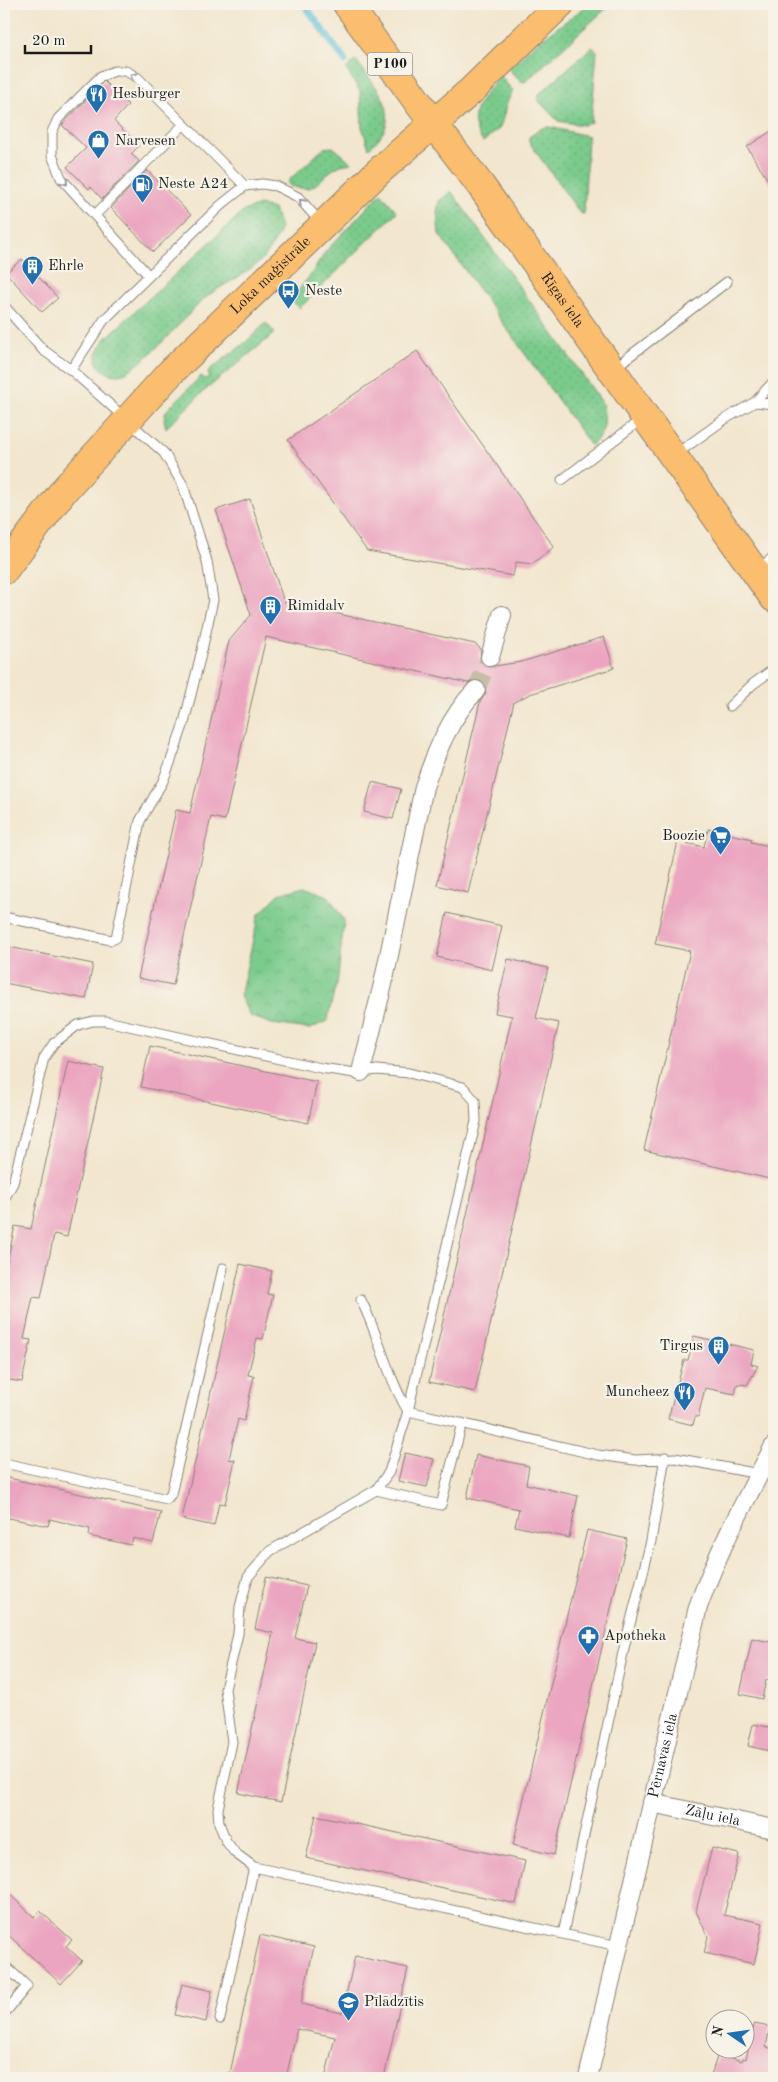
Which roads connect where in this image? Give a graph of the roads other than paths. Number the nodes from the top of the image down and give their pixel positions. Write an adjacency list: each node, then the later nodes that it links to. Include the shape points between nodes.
1 (347, 4): 4 (main road, Rīgas iela / P100)
2 (560, 4): 4 (main road, Loka maģistrāle)
3 (184, 124): 5 (lane); 6 (lane); 6 (lane, one-way to 6, via 138,78 126,71 100,76 58,120 52,132 52,155 61,178)
4 (433, 124): 7 (main road, Loka maģistrāle); 12 (main road, Rīgas iela)
5 (245, 186): 7 (lane, one-way to 5, via 298,197 276,186); 8 (lane, via 221,205)
6 (95, 216): 8 (lane)
7 (323, 225): 17 (main road, Loka maģistrāle, via 171,372)
8 (149, 276): 11 (lane, via 104,320)
9 (727, 282): 12 (lane)
10 (4, 306): 11 (lane, via 43,350)
11 (71, 370): 17 (lane)
12 (612, 370): 16 (main road, Rīgas iela)
13 (774, 381): 14 (lane)
14 (755, 402): 15 (lane); 18 (lane, via 725,418)
15 (774, 404)
16 (645, 416): 18 (main road, Rīgas iela); 19 (lane)
17 (129, 419): 21 (main road, Loka maģistrāle, via 64,490); 28 (lane, via 164,453 183,485 207,561 213,600 184,723 164,781 140,821 116,938 111,940)
18 (674, 456): 20 (main road, Rīgas iela)
19 (562, 480)
20 (764, 564): 22 (main road, Rīgas iela)
21 (4, 570)
22 (774, 598)
23 (502, 615): 24 (street)
24 (490, 657)
25 (774, 669): 27 (lane)
26 (476, 690): 29 (street, via 453,719 424,787)
27 (730, 706)
28 (4, 917)
29 (361, 1072): 30 (lane, via 321,1068 106,1021 78,1025 54,1043 44,1058 13,1183); 33 (lane, via 409,1073 463,1087 475,1101 476,1121)
30 (4, 1199)
31 (223, 1268): 37 (lane, via 167,1500)
32 (361, 1300): 33 (lane)
33 (408, 1411): 34 (lane); 39 (lane, via 389,1472)
34 (462, 1423): 36 (lane, via 598,1456 635,1460); 39 (lane, via 441,1505)
35 (774, 1446): 38 (street, Pērnavas iela)
36 (665, 1458): 38 (lane, via 710,1463); 43 (lane, via 651,1541 624,1648)
37 (4, 1463)
38 (759, 1474): 40 (street, Pērnavas iela, via 732,1523 698,1607)
39 (376, 1490): 42 (lane, via 270,1551 248,1577 226,1689 232,1742 218,1809 226,1841 235,1853)
40 (652, 1803): 41 (street, Zāļu iela); 44 (street, Pērnavas iela)
41 (774, 1829)
42 (254, 1867): 43 (lane); 47 (lane)
43 (562, 1934): 44 (lane)
44 (618, 1946): 48 (street, Pērnavas iela)
45 (4, 1965): 46 (lane, via 27,1986)
46 (4, 2014)
47 (220, 2019)
48 (588, 2078)

